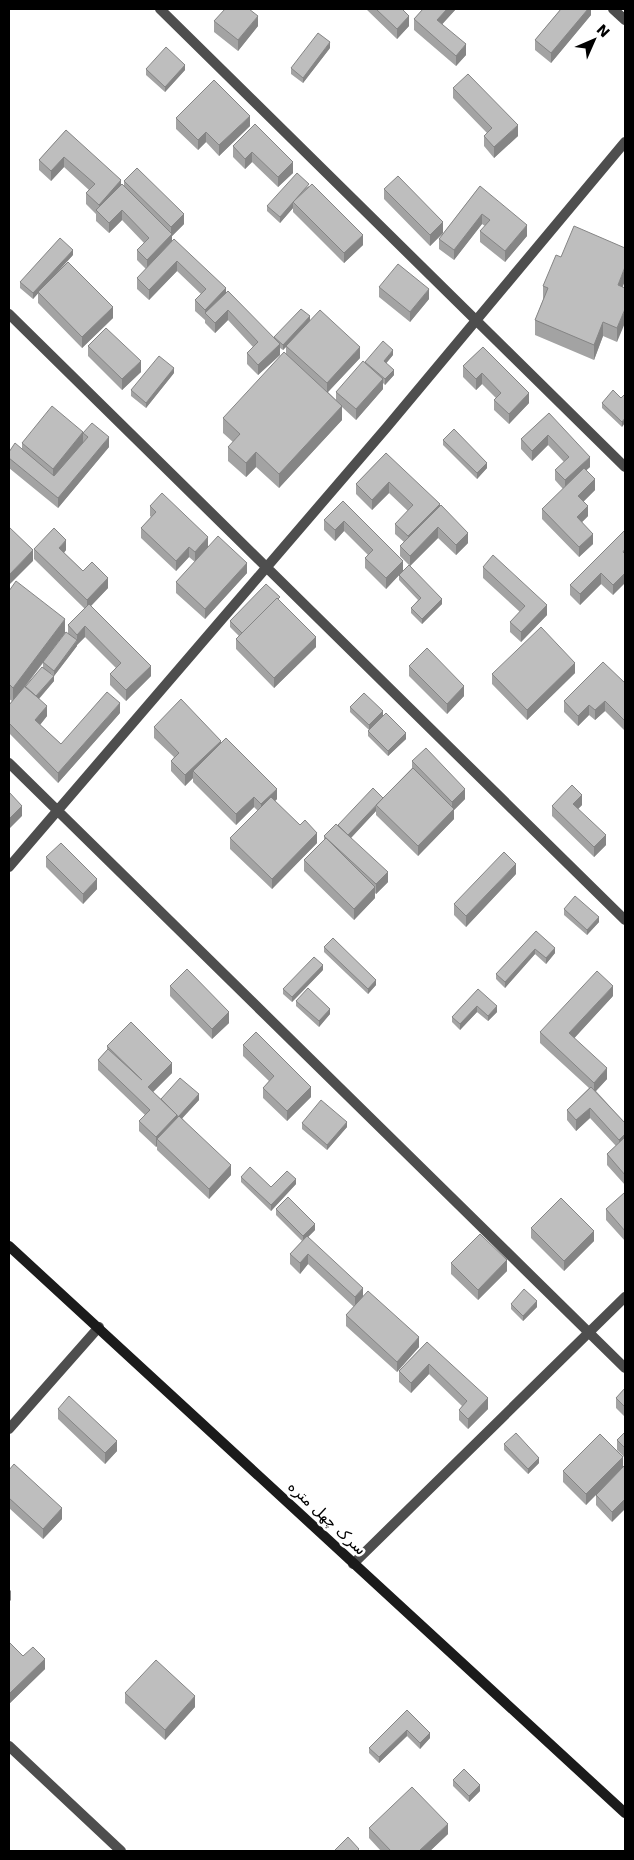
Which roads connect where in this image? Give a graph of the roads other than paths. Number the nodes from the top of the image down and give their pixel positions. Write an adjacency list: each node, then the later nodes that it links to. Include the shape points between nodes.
1 (160, 9): 6 (street)
2 (613, 9): 3 (street)
3 (625, 20)
4 (625, 142): 6 (street)
5 (9, 314): 8 (street)
6 (475, 321): 7 (street); 8 (street)
7 (625, 468)
8 (266, 566): 10 (street); 12 (street)
9 (9, 763): 10 (street)
10 (57, 811): 11 (street); 16 (street)
11 (9, 867)
12 (625, 920)
13 (9, 1246): 15 (street, سرک چهل متره)
14 (625, 1297): 16 (street)
15 (98, 1327): 18 (street); 19 (street, سرک چهل متره)
16 (588, 1333): 17 (street); 19 (street)
17 (625, 1368)
18 (9, 1429)
19 (354, 1564): 21 (street, سرک چهل متره)
20 (9, 1746): 22 (street)
21 (625, 1813)
22 (121, 1851)

